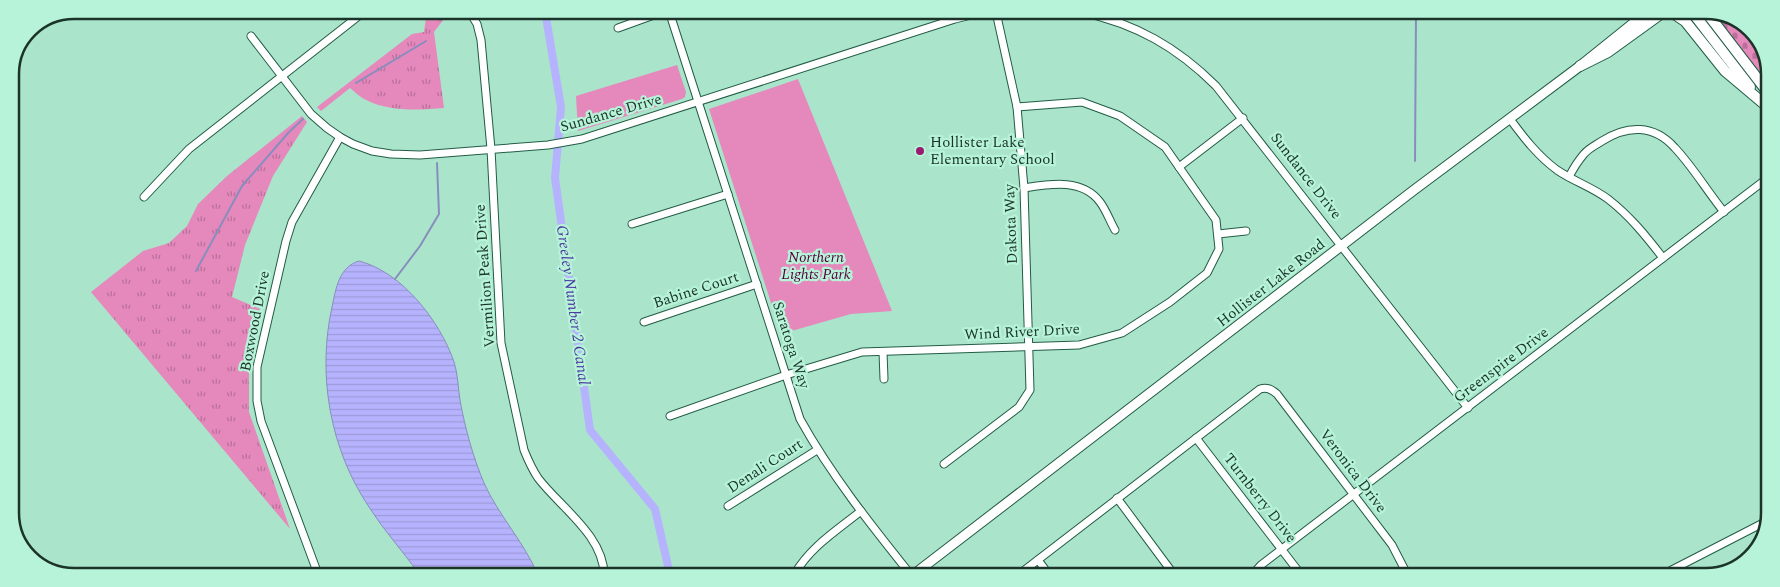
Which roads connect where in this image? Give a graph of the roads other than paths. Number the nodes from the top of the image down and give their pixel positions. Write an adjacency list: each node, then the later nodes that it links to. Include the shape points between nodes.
1 (356, 19): 17 (street)
2 (474, 19): 26 (street, Vermilion Peak Drive, via 481,40)
3 (643, 19): 14 (street)
4 (672, 19): 21 (street, Saratoga Way)
5 (955, 19): 21 (street, Sundance Drive)
6 (998, 19): 22 (street, Dakota Way)
7 (1110, 19): 13 (street, Sundance Drive)
8 (1639, 19): 16 (street, Hollister Lake Road)
9 (1654, 19): 16 (main road, via 1608,52)
10 (1682, 19): 20 (main road, via 1725,71)
11 (1698, 19): 19 (main road)
12 (1711, 19): 18 (main road)
13 (1118, 21): 23 (street, Sundance Drive, via 1183,56 1216,86)
14 (618, 28)
15 (251, 36): 17 (street, Sundance Drive)
16 (1580, 66): 24 (street, Hollister Lake Road)
17 (282, 77): 25 (street, Sundance Drive, via 311,114); 32 (street, via 189,149)
18 (1761, 94)
19 (1761, 96)
20 (1761, 98)
21 (698, 102): 26 (street, Sundance Drive, via 574,141); 31 (street, Saratoga Way)
22 (1017, 107): 27 (street, Wind River Drive, via 1082,102 1120,116 1165,147); 30 (street, Dakota Way)
23 (1243, 118): 27 (street); 38 (street, Sundance Drive)
24 (1510, 119): 28 (street, via 1544,159); 38 (street, Hollister Lake Road)
25 (340, 136): 26 (street, Sundance Drive, via 353,144 391,154); 58 (street, Boxwood Drive, via 292,222 257,377 261,421)
26 (491, 149): 59 (street, Vermilion Peak Drive, via 501,343 524,450 538,478 594,542 602,555)
27 (1179, 167): 37 (street, Wind River Drive, via 1216,220)
28 (1569, 177): 33 (street, via 1589,149 1611,135 1625,129 1653,132 1674,147); 39 (street, via 1606,198 1629,217)
29 (1761, 183): 33 (street, Greenspire Drive)
30 (1024, 188): 35 (street, via 1071,184 1084,188 1094,194); 42 (street, Dakota Way)
31 (728, 194): 34 (street); 40 (street, Saratoga Way)
32 (144, 197)
33 (1724, 212): 39 (street, Greenspire Drive)
34 (632, 224)
35 (1115, 230)
36 (1246, 231): 37 (street)
37 (1218, 234): 42 (street, Wind River Drive, via 1219,249 1207,273 1122,333 1079,346)
38 (1342, 246): 46 (street, Sundance Drive); 62 (street, Hollister Lake Road)
39 (1663, 258): 46 (street, Greenspire Drive)
40 (757, 284): 41 (street, Babine Court); 44 (street, Saratoga Way)
41 (644, 322)
42 (1029, 347): 43 (street, Wind River Drive); 50 (street, Dakota Way, via 1030,390 1019,407)
43 (883, 352): 44 (street, Wind River Drive, via 862,352); 45 (street)
44 (786, 375): 47 (street, Wind River Drive); 49 (street, Saratoga Way, via 800,419)
45 (884, 379)
46 (1468, 408): 51 (street, Greenspire Drive)
47 (670, 416)
48 (1196, 438): 51 (street, Veronica Drive, via 1260,389 1269,388 1277,394); 52 (street); 56 (street, Turnberry Drive)
49 (817, 450): 53 (street, Denali Court); 54 (street, Saratoga Way)
50 (944, 464)
51 (1354, 495): 56 (street, Greenspire Drive); 68 (street, Veronica Drive, via 1392,545)
52 (1117, 498): 57 (street); 65 (street)
53 (728, 506)
54 (861, 511): 60 (street, via 820,543); 61 (street, Saratoga Way)
55 (1760, 525): 69 (street)
56 (1282, 550): 66 (street, Greenspire Drive); 67 (street, Turnberry Drive)
57 (1038, 560): 63 (street); 64 (street)
58 (316, 568)
59 (603, 568)
60 (799, 568)
61 (906, 568)
62 (921, 568)
63 (1028, 568)
64 (1044, 568)
65 (1169, 568)
66 (1258, 568)
67 (1296, 568)
68 (1404, 568)
69 (1676, 568)

